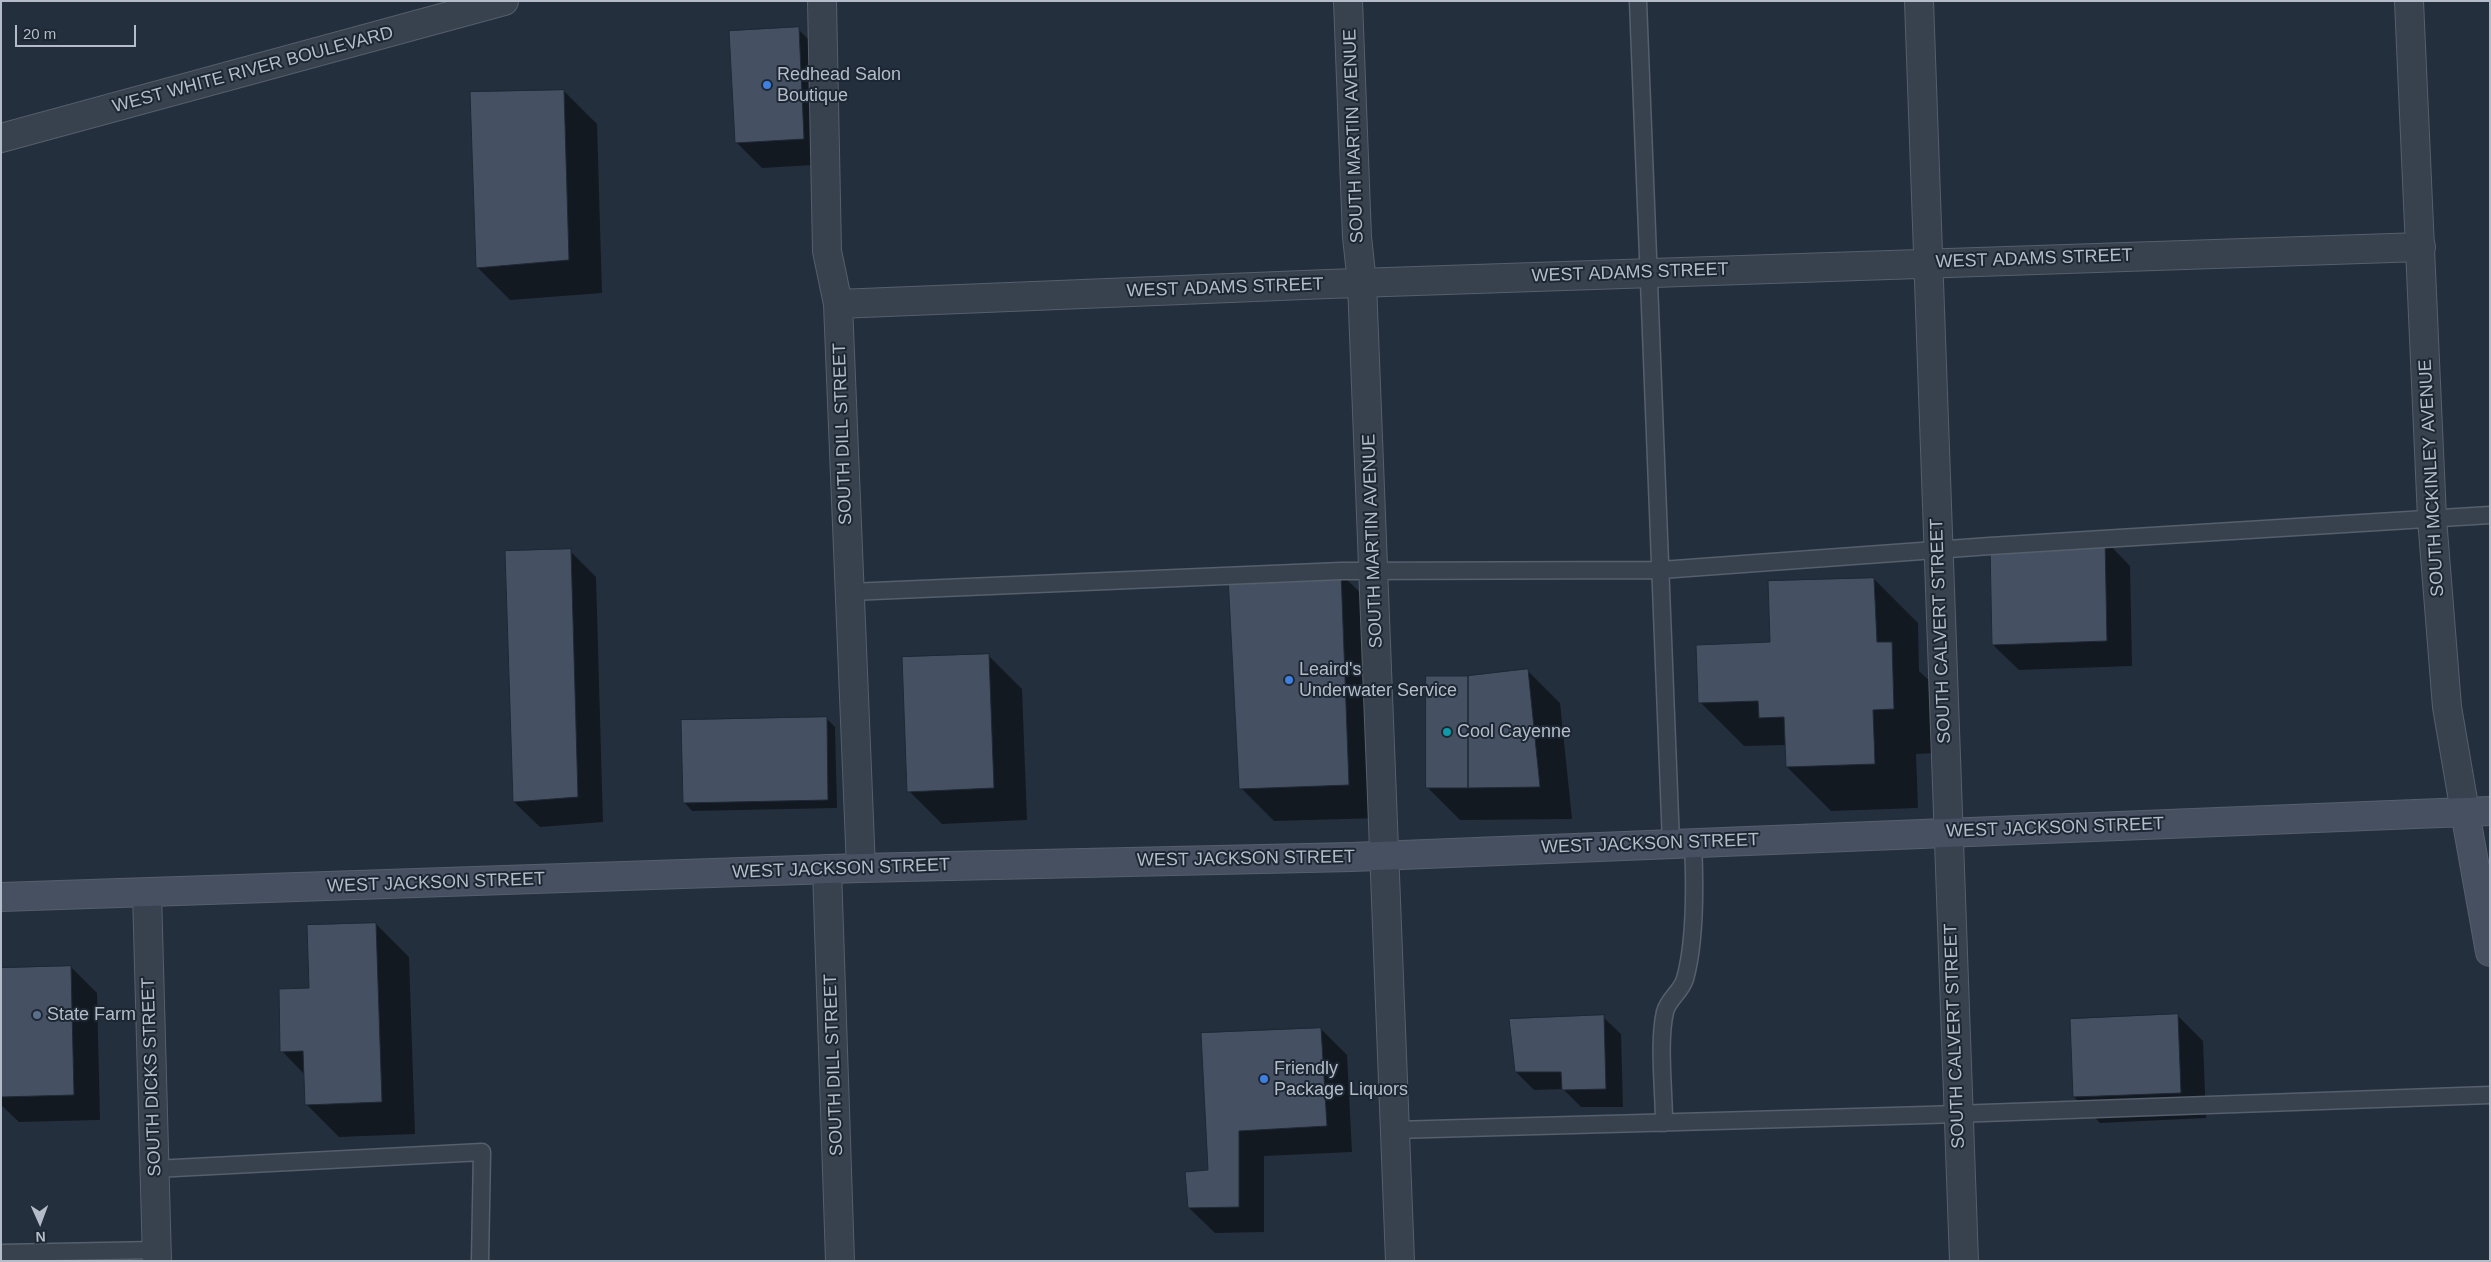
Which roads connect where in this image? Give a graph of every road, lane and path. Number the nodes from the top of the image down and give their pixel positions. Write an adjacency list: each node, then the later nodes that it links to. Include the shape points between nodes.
1 (504, 1): 7 (street, WEST WHITE RIVER BOULEVARD)
2 (822, 1): 12 (street, SOUTH DILL STREET, via 827,251)
3 (1348, 1): 11 (street, SOUTH MARTIN AVENUE, via 1357,237)
4 (1638, 1): 10 (lane)
5 (1919, 1): 9 (street, SOUTH CALVERT STREET)
6 (2409, 1): 8 (street, SOUTH MCKINLEY AVENUE)
7 (1, 138)
8 (2421, 247): 9 (street, WEST ADAMS STREET); 14 (street, SOUTH MCKINLEY AVENUE)
9 (1928, 263): 10 (street, WEST ADAMS STREET); 15 (street, SOUTH CALVERT STREET)
10 (1650, 273): 11 (street, WEST ADAMS STREET); 16 (lane)
11 (1362, 283): 12 (street, WEST ADAMS STREET); 17 (street, SOUTH MARTIN AVENUE)
12 (838, 304): 18 (street, SOUTH DILL STREET)
13 (2490, 515): 14 (lane)
14 (2432, 518): 15 (lane); 19 (street, SOUTH MCKINLEY AVENUE, via 2446,707)
15 (1938, 550): 16 (lane); 20 (street, SOUTH CALVERT STREET)
16 (1661, 570): 17 (lane); 21 (lane)
17 (1375, 571): 18 (lane); 22 (street, SOUTH MARTIN AVENUE)
18 (850, 592): 23 (street, SOUTH DILL STREET)
19 (2477, 812): 20 (main road, WEST JACKSON STREET); 27 (main road, SOUTH MCKINLEY AVENUE)
20 (1948, 832): 21 (main road, WEST JACKSON STREET); 29 (street, SOUTH CALVERT STREET)
21 (1682, 843): 22 (main road, WEST JACKSON STREET); 30 (lane, via 1695,878 1689,964 1683,984 1665,1010)
22 (1383, 856): 23 (main road, WEST JACKSON STREET); 31 (street, SOUTH MARTIN AVENUE)
23 (861, 868): 24 (main road, WEST JACKSON STREET)
24 (827, 869): 25 (main road, WEST JACKSON STREET); 36 (street, SOUTH DILL STREET)
25 (147, 893): 26 (main road, WEST JACKSON STREET); 32 (street, SOUTH DICKS STREET)
26 (1, 897)
27 (2490, 952)
28 (2490, 1095): 29 (lane)
29 (1958, 1114): 30 (lane); 38 (street, SOUTH CALVERT STREET)
30 (1664, 1123): 31 (lane)
31 (1395, 1130): 37 (street, SOUTH MARTIN AVENUE)
32 (154, 1168): 34 (street, SOUTH DICKS STREET); 35 (lane, via 482,1152)
33 (1, 1253): 34 (lane)
34 (156, 1255)
35 (480, 1261)
36 (840, 1261)
37 (1400, 1261)
38 (1964, 1261)

